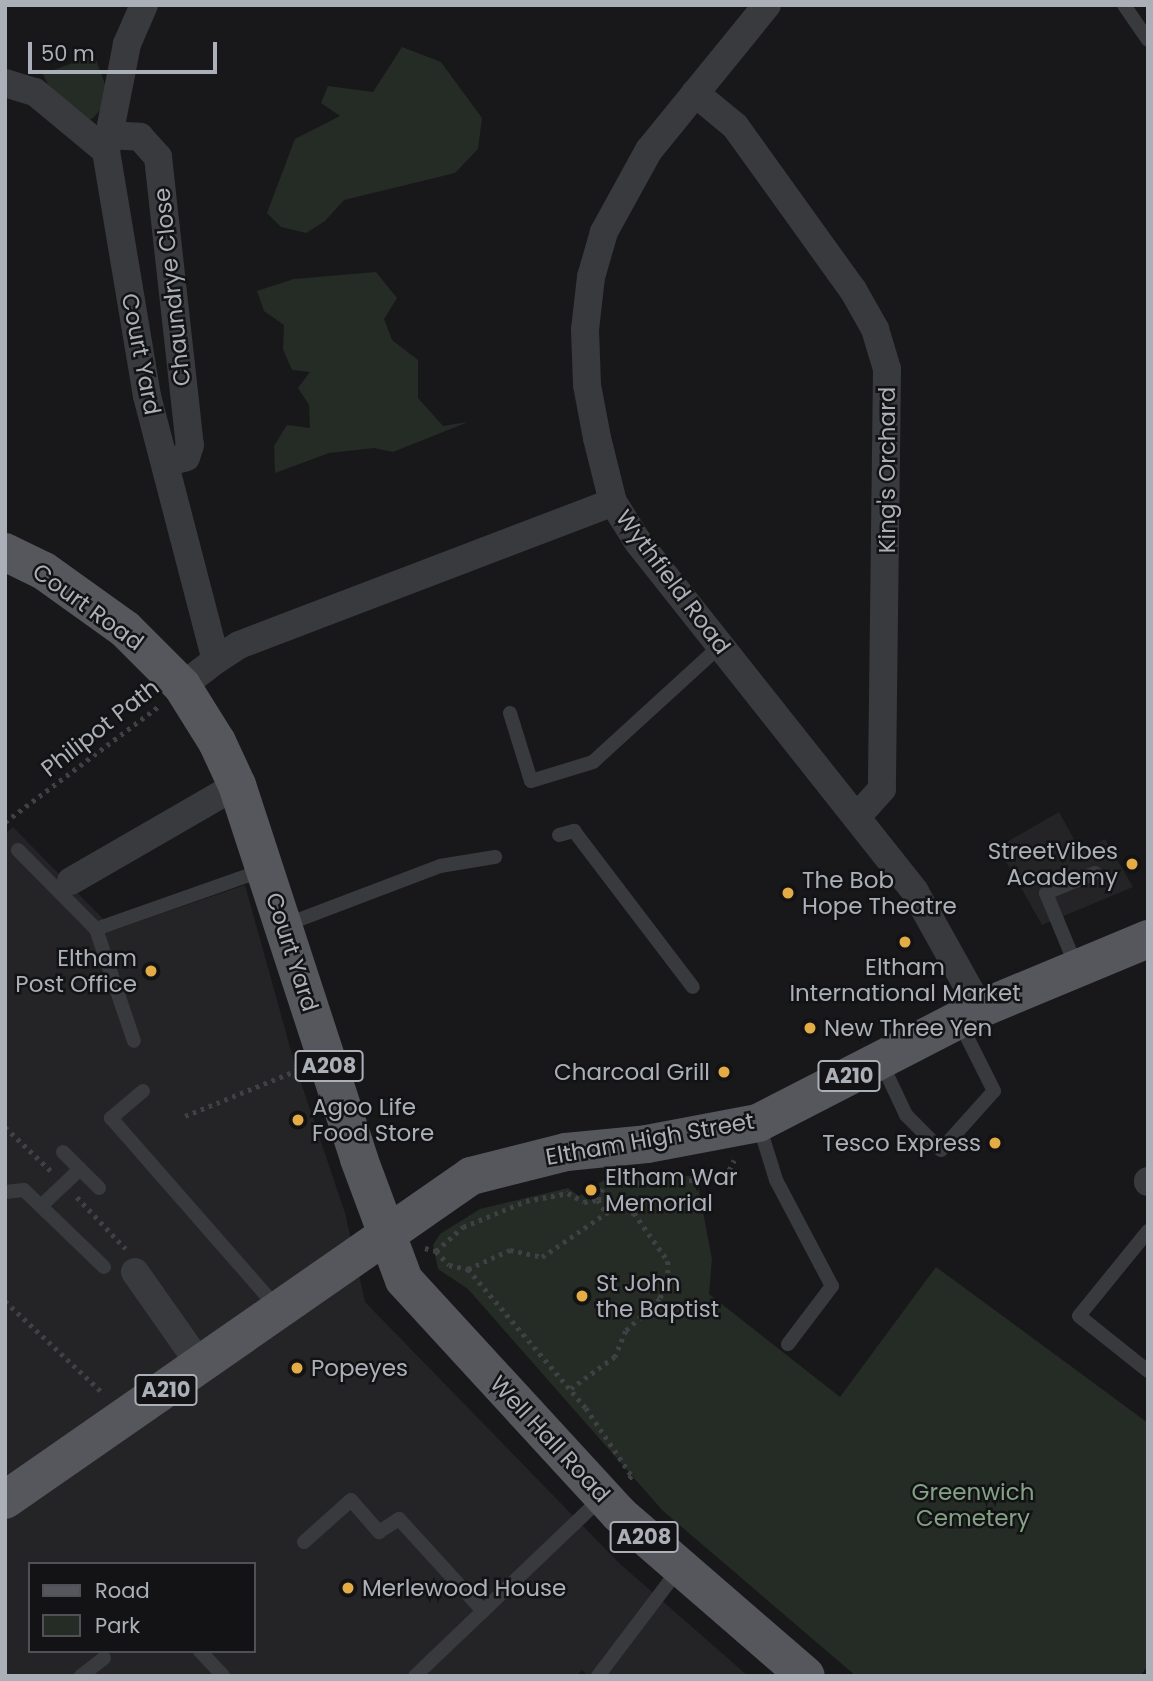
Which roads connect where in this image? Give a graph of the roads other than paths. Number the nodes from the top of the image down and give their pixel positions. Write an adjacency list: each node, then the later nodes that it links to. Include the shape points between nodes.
1 (144, 5): 7 (street, Court Yard, via 127,44)
2 (767, 5): 6 (street)
3 (1124, 5): 4 (lane)
4 (1148, 40)
5 (5, 83): 7 (street, via 35,92)
6 (695, 93): 9 (street, via 624,190 604,232 591,277 585,330 587,385); 16 (street, King's Orchard, via 735,126 853,290 875,329 887,369 882,789)
7 (106, 143): 8 (street, Court Yard, via 147,396); 8 (street, Chaundrye Close, via 141,137 158,157 190,445 186,457)
8 (166, 463): 12 (street, Court Yard)
9 (613, 502): 11 (street, Wythfield Road, via 638,542); 12 (street, Wythfield Road, via 239,645)
10 (5, 552): 13 (main road, Court Road / A208, via 44,571 125,629)
11 (720, 646): 14 (lane, via 593,762 531,780); 16 (street, Wythfield Road)
12 (216, 660): 13 (street)
13 (174, 677): 15 (main road, Court Yard / A208, via 218,742)
14 (510, 713)
15 (237, 785): 20 (main road, Court Yard / A208); 22 (street)
16 (856, 817): 28 (street, Wythfield Road, via 933,919)
17 (559, 835): 27 (lane, via 574,831)
18 (18, 850): 24 (lane)
19 (495, 857): 23 (lane, via 440,866)
20 (265, 869): 23 (main road, Court Yard / A208); 24 (lane, Court Yard)
21 (1095, 873): 26 (lane, via 1046,894)
22 (71, 881)
23 (284, 926): 39 (main road, Court Yard / A208)
24 (96, 929): 29 (lane)
25 (1148, 939): 26 (main road, Eltham High Street / A210)
26 (1077, 969): 28 (main road, Eltham High Street / A210)
27 (694, 987)
28 (969, 1014): 30 (main road, Eltham High Street / A210); 30 (lane, via 994,1091 941,1150 906,1115)
29 (134, 1041)
30 (879, 1059): 32 (main road, Eltham High Street / A210)
31 (144, 1091): 42 (lane, via 111,1118)
32 (758, 1123): 39 (main road, Eltham High Street / A210, via 503,1165 463,1180); 43 (lane, via 776,1180 832,1286)
33 (63, 1152): 34 (lane)
34 (80, 1170): 35 (lane); 37 (lane)
35 (99, 1188)
36 (5, 1192): 37 (lane, via 24,1190)
37 (41, 1206): 40 (lane)
38 (1148, 1231): 45 (lane, via 1079,1316)
39 (387, 1233): 42 (main road, Eltham High Street / A210); 46 (main road, Well Hall Road / A208, via 404,1280)
40 (104, 1266)
41 (135, 1272): 44 (street)
42 (280, 1311): 44 (main road, Eltham High Street / A210)
43 (788, 1345)
44 (201, 1366): 47 (main road, Eltham High Street / A210)
45 (1148, 1371)
46 (614, 1490): 49 (main road, Well Hall Road / A208); 50 (lane)
47 (5, 1500)
48 (304, 1542): 50 (lane, via 351,1500 379,1532 399,1519)
49 (679, 1569): 56 (lane); 57 (main road, Well Hall Road / A208)
50 (483, 1611): 55 (lane)
51 (202, 1653): 54 (lane)
52 (104, 1658): 53 (lane)
53 (81, 1676)
54 (223, 1676)
55 (415, 1676)
56 (598, 1676)
57 (806, 1676)

